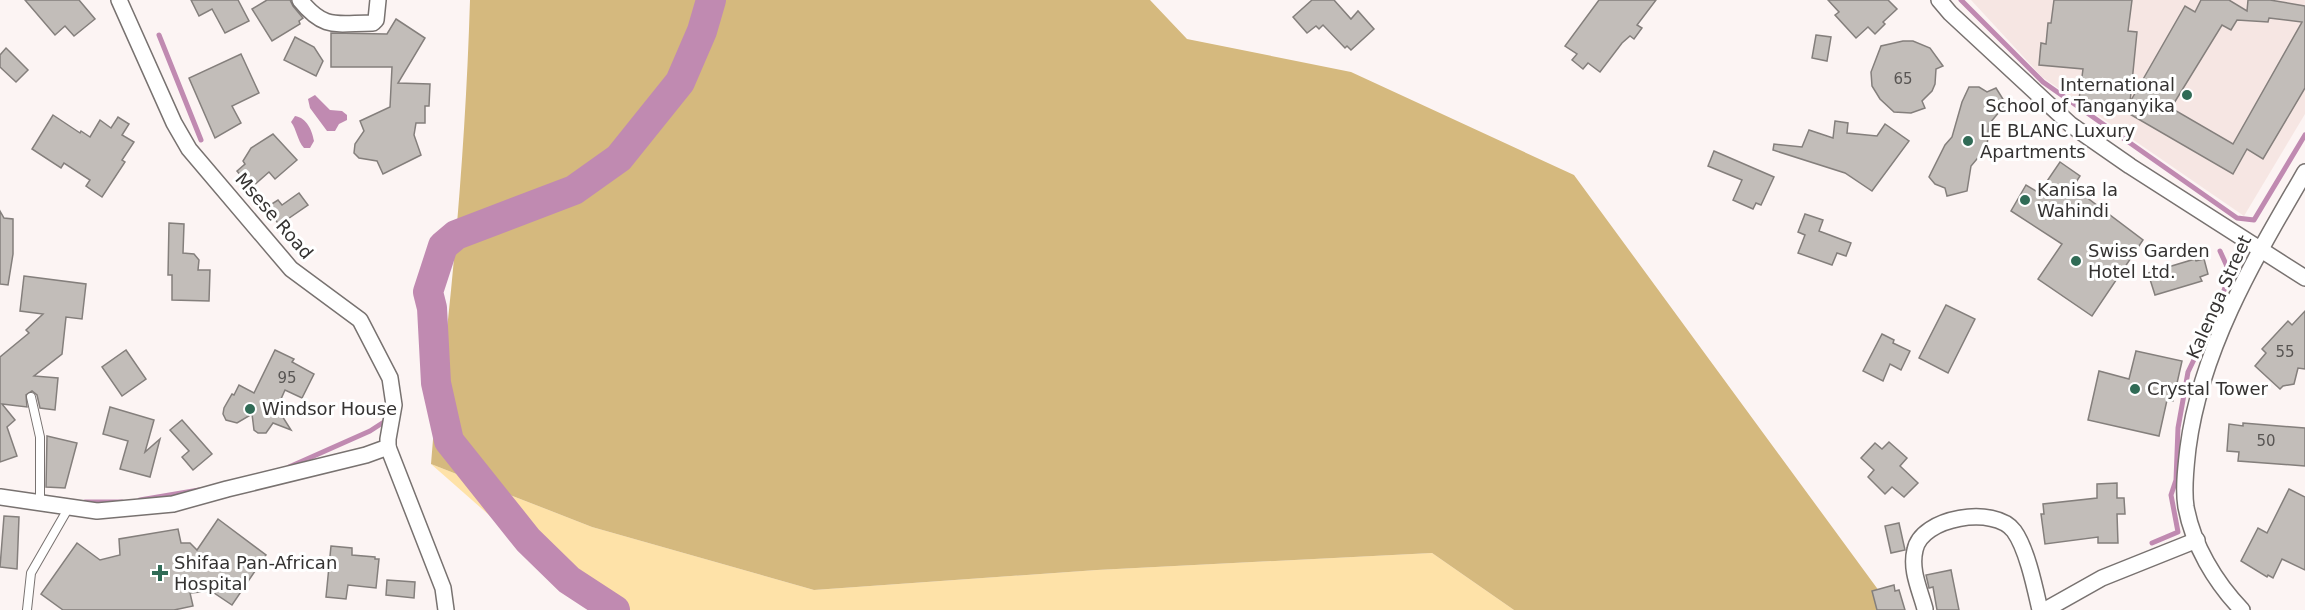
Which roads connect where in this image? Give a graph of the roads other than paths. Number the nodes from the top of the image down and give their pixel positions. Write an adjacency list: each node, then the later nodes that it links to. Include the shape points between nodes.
1 (119, 0): 9 (street, Msese Road, via 189,149 291,269 360,320 390,378 394,405)
2 (300, 0): 3 (street, via 319,20 348,24 373,23)
3 (378, 0)
4 (1940, 0): 6 (street, via 2071,125)
5 (2305, 172): 6 (street, Kalenga Street)
6 (2259, 250): 7 (street); 13 (street, Kalenga Street, via 2212,352 2193,415 2186,466 2186,506)
7 (2305, 278)
8 (32, 398): 11 (lane, via 40,437)
9 (388, 447): 12 (street, via 366,456 173,504 97,511); 16 (street, Msese Road, via 442,588)
10 (0, 497): 11 (street)
11 (40, 503): 12 (street)
12 (69, 507): 15 (lane, via 31,573)
13 (2197, 540): 18 (street, via 2102,578); 19 (street, Kalenga Street, via 2202,555)
14 (1925, 609): 17 (street, via 1913,567 1915,547 1929,530 1945,522 1980,517 2000,521 2013,530 2031,570)
15 (27, 610)
16 (446, 610)
17 (2040, 610)
18 (2045, 610)
19 (2242, 610)

